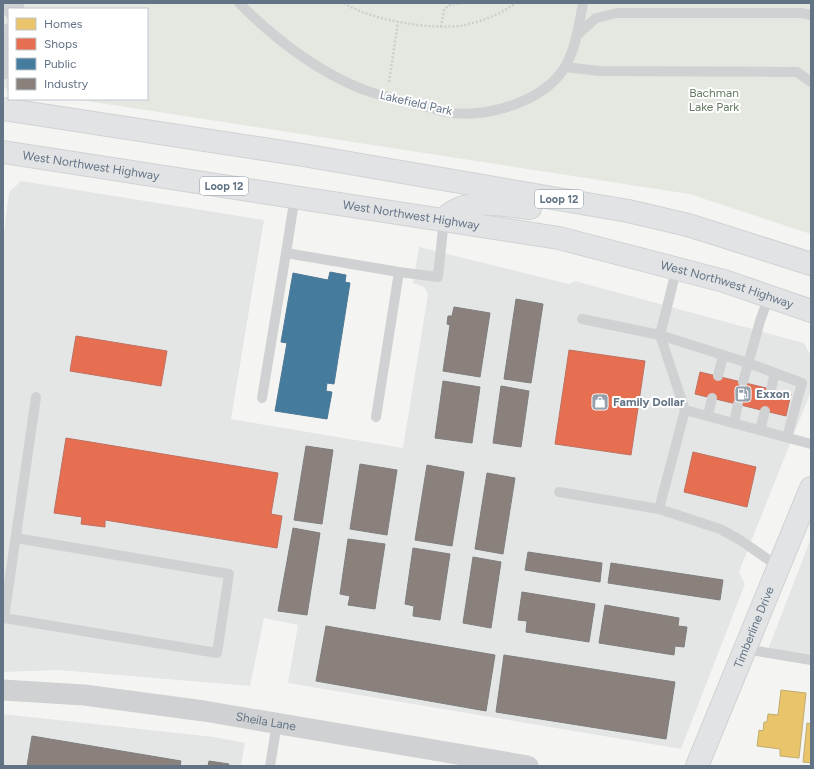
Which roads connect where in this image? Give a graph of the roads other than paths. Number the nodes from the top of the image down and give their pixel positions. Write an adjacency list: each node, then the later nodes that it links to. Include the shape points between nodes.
1 (239, 3): 6 (lane, Lakefield Park, via 258,22 305,59 348,83 387,98 452,113 481,113 505,108 528,98 553,80)
2 (583, 3): 4 (lane, Lakefield Park)
3 (811, 15): 4 (lane, via 617,13 596,18)
4 (577, 35): 6 (lane, Lakefield Park)
5 (8, 40): 7 (street)
6 (565, 66): 8 (lane, via 599,72 797,72)
7 (3, 69)
8 (811, 82)
9 (3, 109): 12 (main road, Loop 12)
10 (3, 152): 11 (main road, West Northwest Highway / Loop 12)
11 (295, 196): 13 (main road, West Northwest Highway / Loop 12); 14 (lane)
12 (628, 211): 13 (main road, via 553,211 471,203 452,211); 15 (main road, Loop 12, via 688,225)
13 (444, 219): 16 (main road, West Northwest Highway / Loop 12, via 559,238); 17 (lane, via 438,277)
14 (286, 253): 17 (lane); 29 (lane)
15 (811, 264)
16 (677, 268): 18 (main road, West Northwest Highway / Loop 12); 21 (lane)
17 (399, 272): 35 (lane)
18 (769, 296): 19 (main road, West Northwest Highway / Loop 12); 23 (lane)
19 (811, 311)
20 (582, 319): 21 (lane)
21 (660, 335): 22 (lane); 32 (lane)
22 (723, 355): 23 (lane); 25 (lane)
23 (748, 363): 24 (lane); 26 (lane)
24 (775, 373): 27 (lane); 38 (lane, via 802,383)
25 (718, 376)
26 (743, 382)
27 (771, 389)
28 (36, 397): 44 (lane)
29 (262, 398)
30 (712, 398): 34 (lane)
31 (738, 404): 36 (lane)
32 (685, 410): 34 (lane); 42 (lane)
33 (765, 411): 37 (lane)
34 (708, 416): 36 (lane)
35 (376, 417)
36 (734, 423): 37 (lane)
37 (760, 430): 38 (lane)
38 (787, 438): 39 (lane)
39 (811, 444)
40 (811, 488): 43 (main road, Timberline Drive)
41 (559, 492): 42 (lane)
42 (659, 509): 45 (lane, via 720,529)
43 (805, 520): 45 (main road, Timberline Drive)
44 (16, 538): 44 (lane, via 4,618 217,653 229,574)
45 (779, 567): 46 (main road, Timberline Drive)
46 (745, 649): 47 (lane); 53 (main road, Timberline Drive)
47 (811, 660)
48 (3, 690): 49 (street, Sheila Lane, via 84,695 204,711)
49 (277, 724): 50 (street, Sheila Lane); 51 (lane)
50 (465, 761): 52 (street, Sheila Lane)
51 (270, 766)
52 (528, 766)
53 (697, 766)

